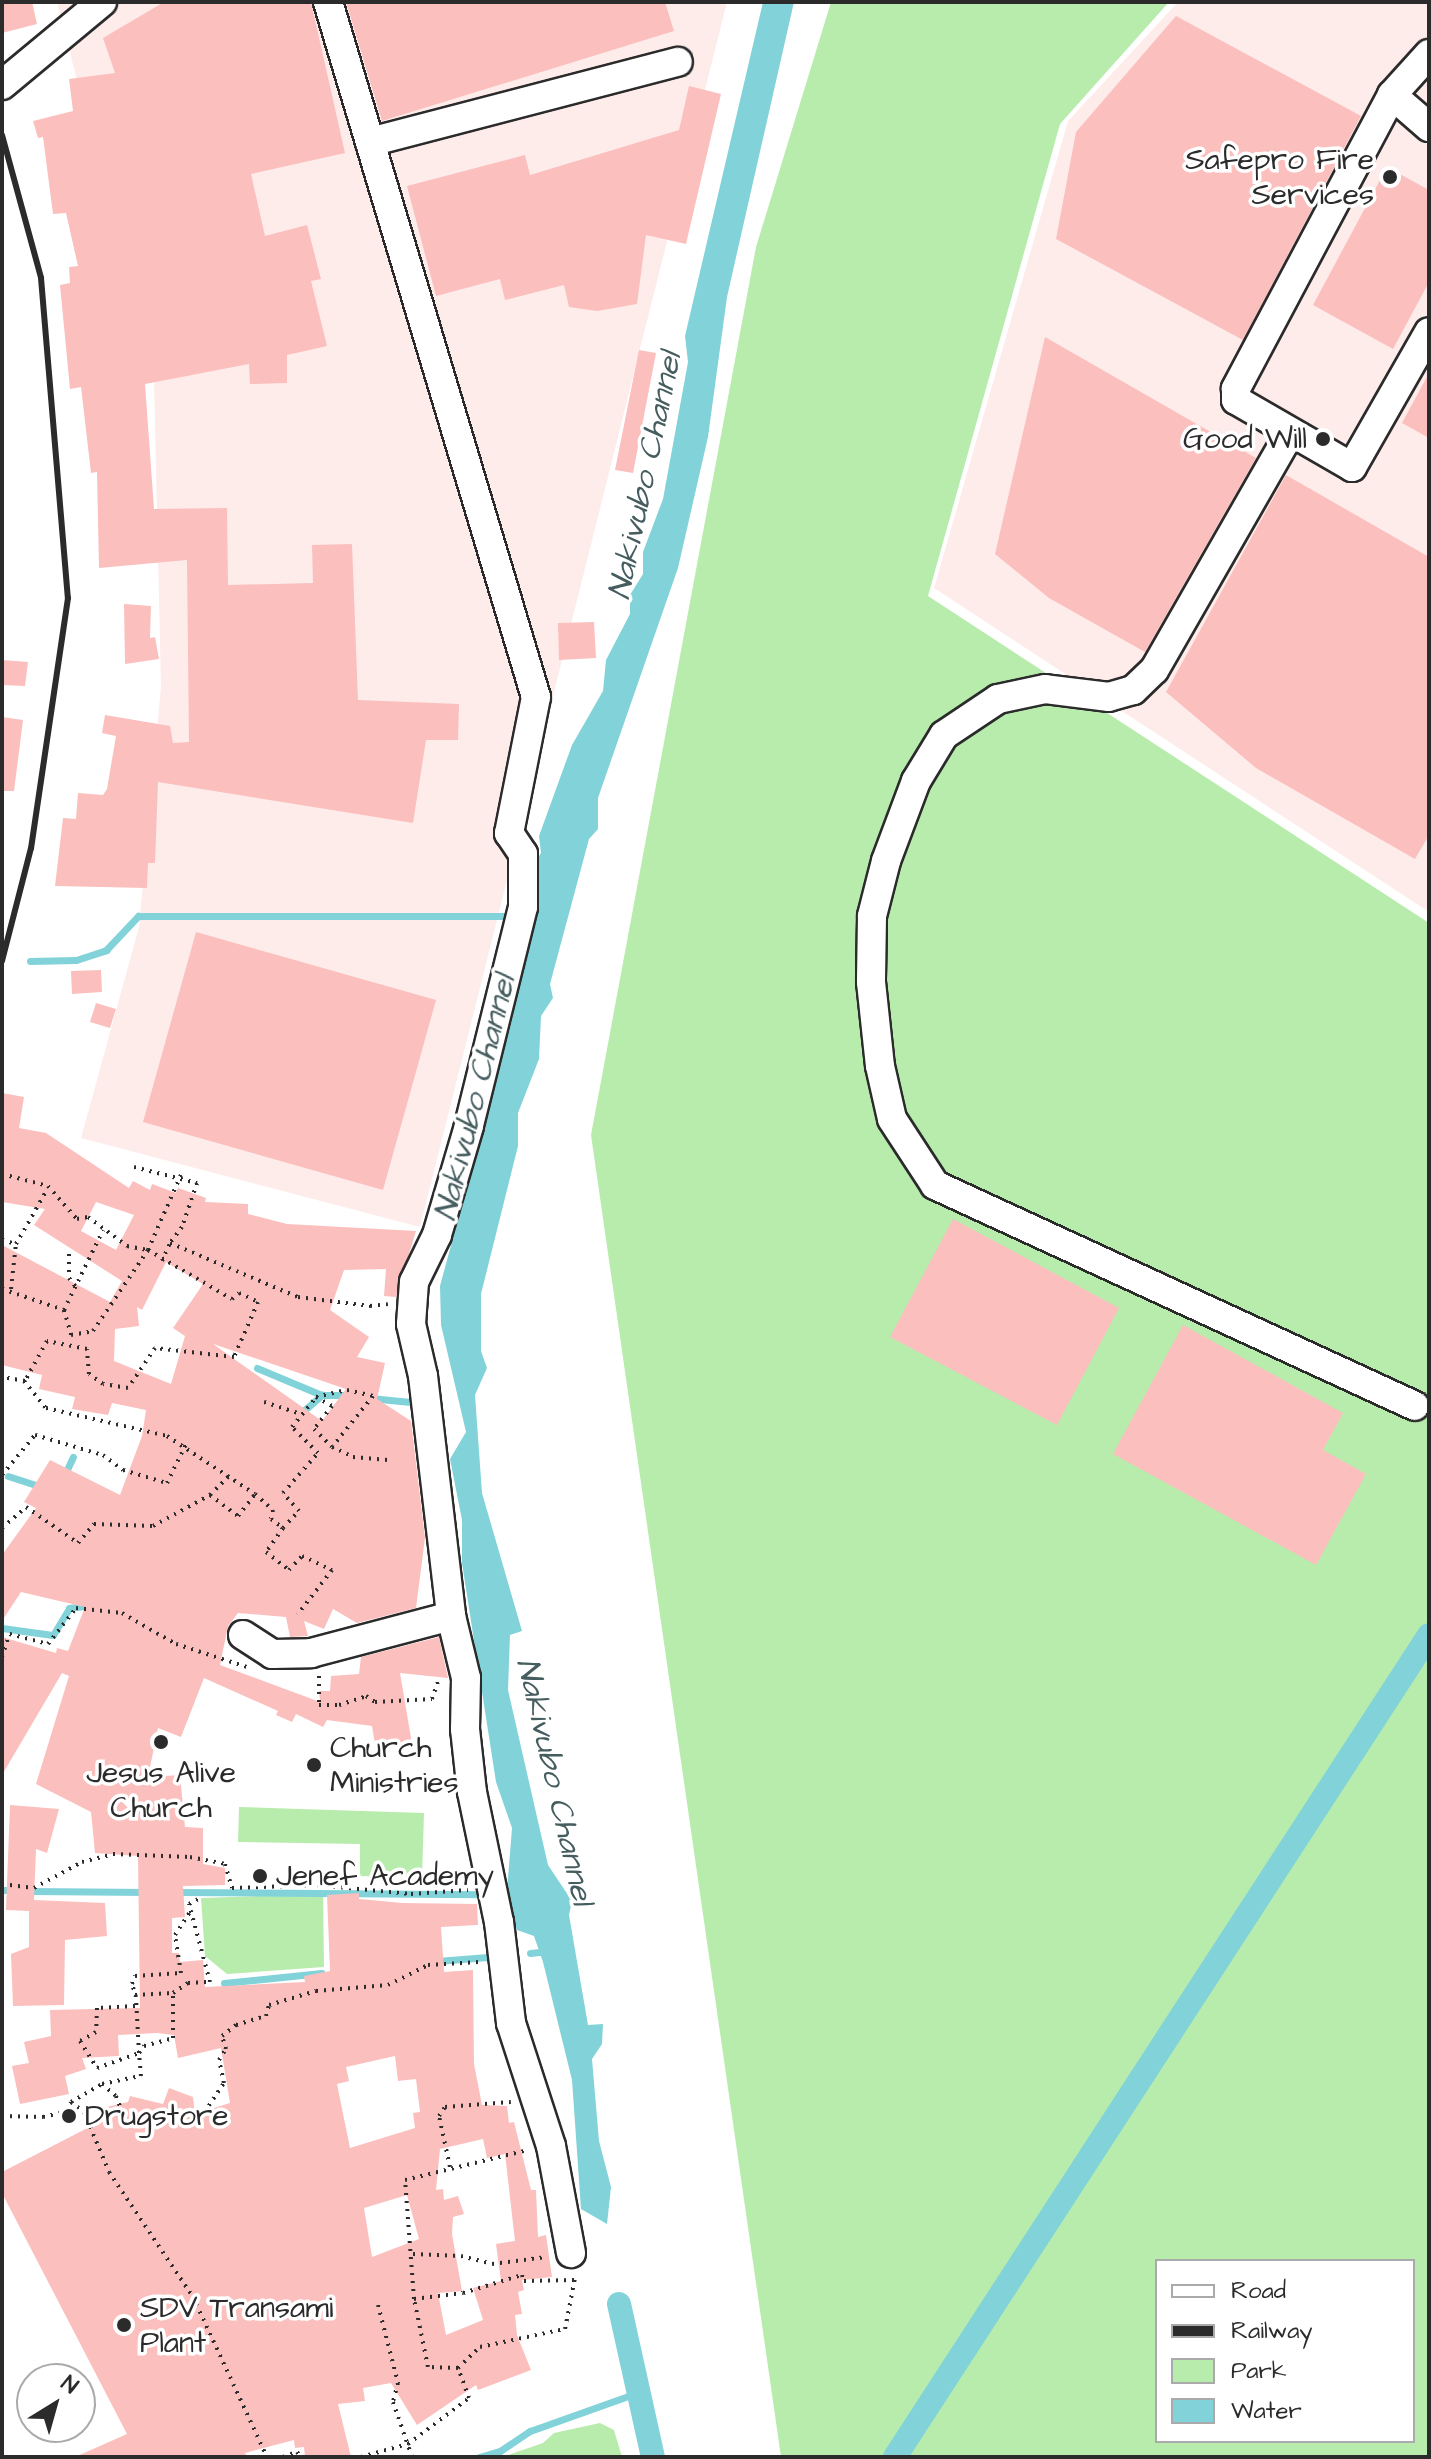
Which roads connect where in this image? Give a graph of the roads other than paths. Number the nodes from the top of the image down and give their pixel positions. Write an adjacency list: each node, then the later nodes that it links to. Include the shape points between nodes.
1 (102, 2): 5 (street)
2 (328, 2): 8 (street)
3 (1429, 54): 6 (street)
4 (678, 62): 8 (street)
5 (2, 85)
6 (1392, 95): 7 (street); 10 (street, via 1236,389 1236,400 1244,408)
7 (1429, 127)
8 (370, 142): 12 (street, via 536,697 509,833 523,854 523,907 469,1126 437,1235 411,1298)
9 (1429, 332): 10 (street, via 1359,462 1352,467)
10 (1290, 433): 11 (street, via 1154,670 1133,690 1109,697 1045,689 998,699 944,735 916,781 872,916 871,982 880,1066 892,1119 935,1185)
11 (1415, 1406)
12 (451, 1616): 13 (street, via 311,1653 272,1654); 14 (street, via 466,1673 472,1792 517,2051 551,2146)
13 (243, 1635)
14 (573, 2267)

